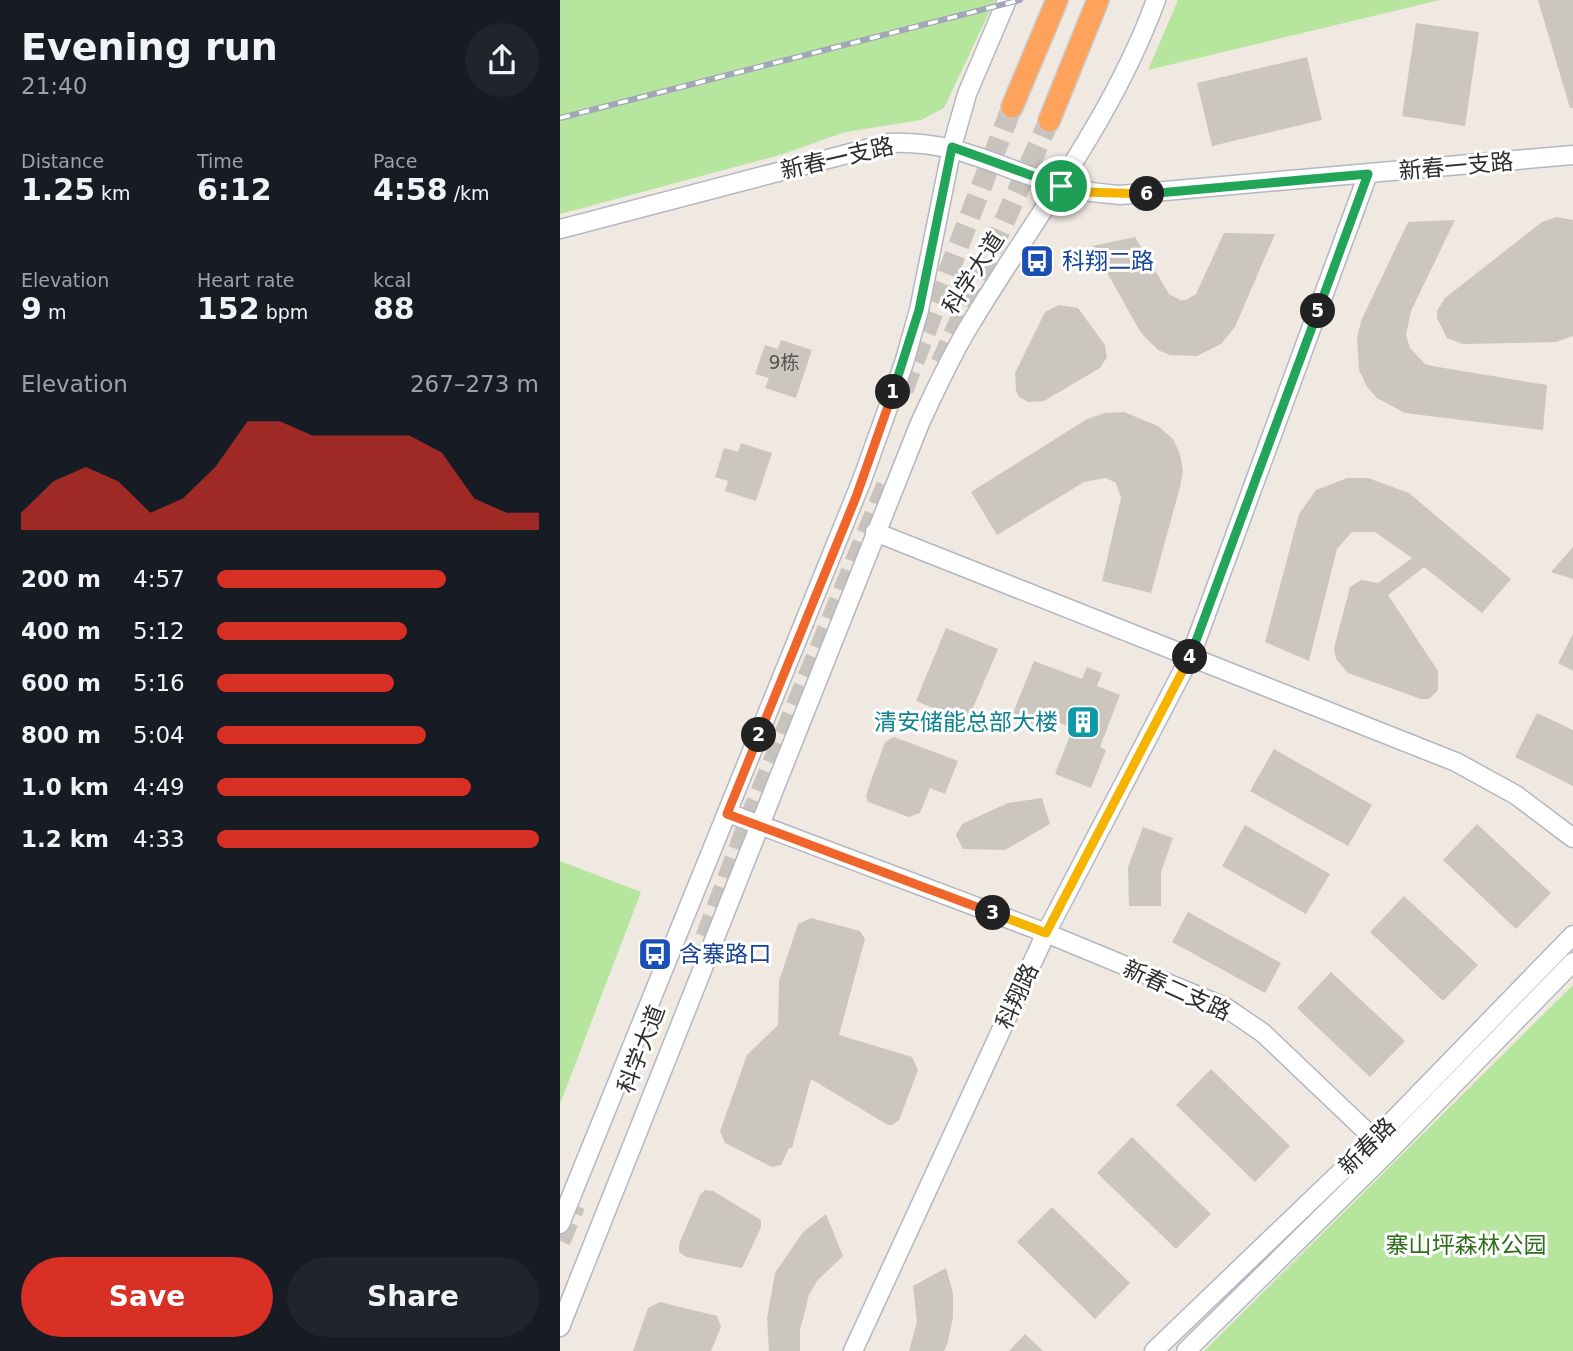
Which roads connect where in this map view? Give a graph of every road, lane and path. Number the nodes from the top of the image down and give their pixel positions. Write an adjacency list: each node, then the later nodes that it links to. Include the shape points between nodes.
1 (1007, 0): 7 (main road, 科学大道, via 967,94)
2 (1057, 0): 5 (highway)
3 (1098, 0): 6 (highway)
4 (1156, 0): 10 (main road, 科学大道, via 1120,82)
5 (1012, 107)
6 (1048, 121)
7 (952, 147): 10 (main road, 新春一支路); 11 (main road, 新春一支路, via 923,142 857,149); 12 (main road, 科学大道, via 919,310)
8 (1573, 155): 9 (main road, 新春一支路)
9 (1368, 174): 10 (main road, 新春一支路, via 1144,194 1085,192); 15 (main road, 科翔路)
10 (1061, 186): 13 (main road, 科学大道, via 970,324 925,411)
11 (560, 229)
12 (862, 480): 13 (main road, via 866,495 875,501); 16 (main road, 科学大道)
13 (891, 494): 14 (main road, 科学大道)
14 (875, 532): 15 (main road); 17 (main road, 科学大道)
15 (1191, 655): 18 (main road, via 1456,762 1516,794); 19 (main road, 科翔路)
16 (727, 814): 17 (main road, 新春二支路); 24 (main road, 科学大道)
17 (757, 825): 19 (main road, 新春二支路); 25 (main road, 科学大道)
18 (1573, 838)
19 (1046, 933): 22 (main road, 新春二支路, via 1225,1007 1263,1033); 26 (main road, 科翔路)
20 (1573, 936): 22 (main road, 新春路)
21 (1573, 962): 23 (main road, 新春路)
22 (1375, 1139): 23 (main road, 新春二支路); 27 (main road, 新春路)
23 (1388, 1152): 28 (main road, 新春路)
24 (560, 1224)
25 (560, 1327)
26 (853, 1351)
27 (1154, 1351)
28 (1186, 1351)

